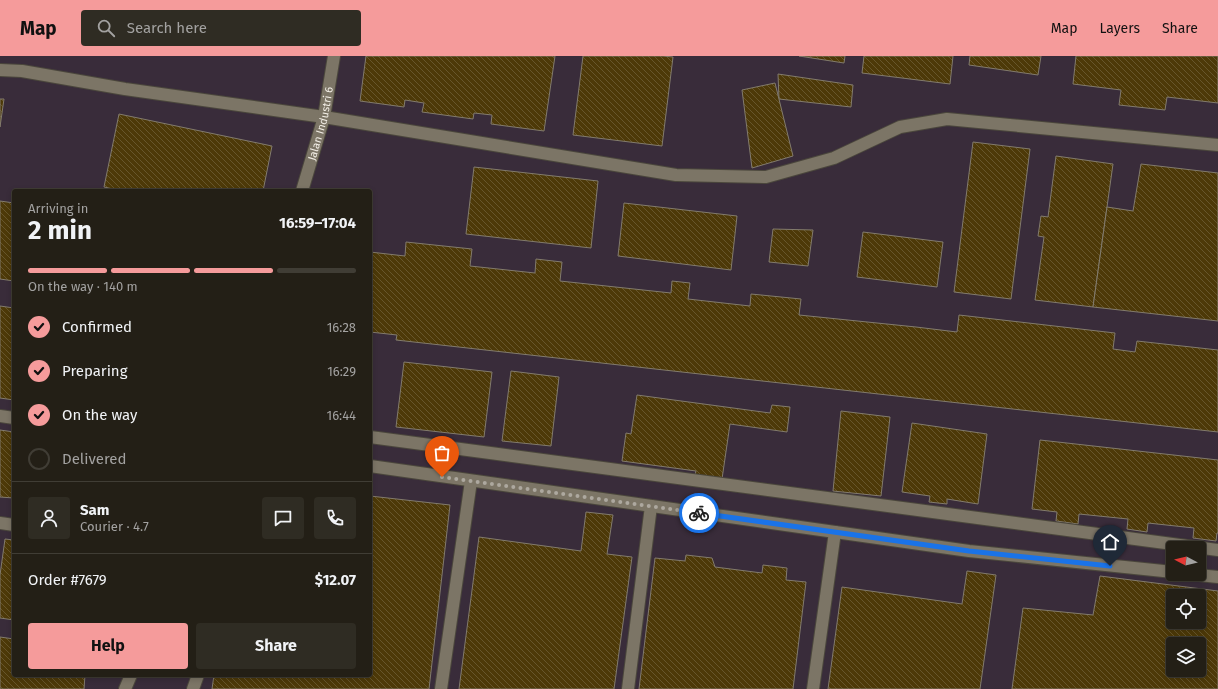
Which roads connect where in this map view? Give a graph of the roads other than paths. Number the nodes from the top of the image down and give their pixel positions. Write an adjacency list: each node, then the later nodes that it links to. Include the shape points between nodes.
1 (334, 56): 3 (street, Jalan Industri 6)
2 (0, 70): 3 (street)
3 (324, 117): 4 (street, via 676,175 766,176 834,158 900,127 948,119); 5 (street, Jalan Industri 6)
4 (1218, 145)
5 (303, 189)
6 (0, 416): 7 (street)
7 (12, 418)
8 (372, 438): 15 (street)
9 (372, 466): 10 (street)
10 (471, 481): 11 (street); 23 (street)
11 (651, 506): 14 (street); 24 (street)
12 (0, 523): 13 (street)
13 (12, 525)
14 (835, 532): 16 (street, via 969,551); 25 (street)
15 (1218, 550)
16 (1166, 571)
17 (1206, 576): 18 (street)
18 (1218, 577)
19 (130, 677): 21 (street)
20 (197, 677): 22 (street)
21 (125, 689)
22 (193, 689)
23 (441, 689)
24 (628, 689)
25 (813, 689)

